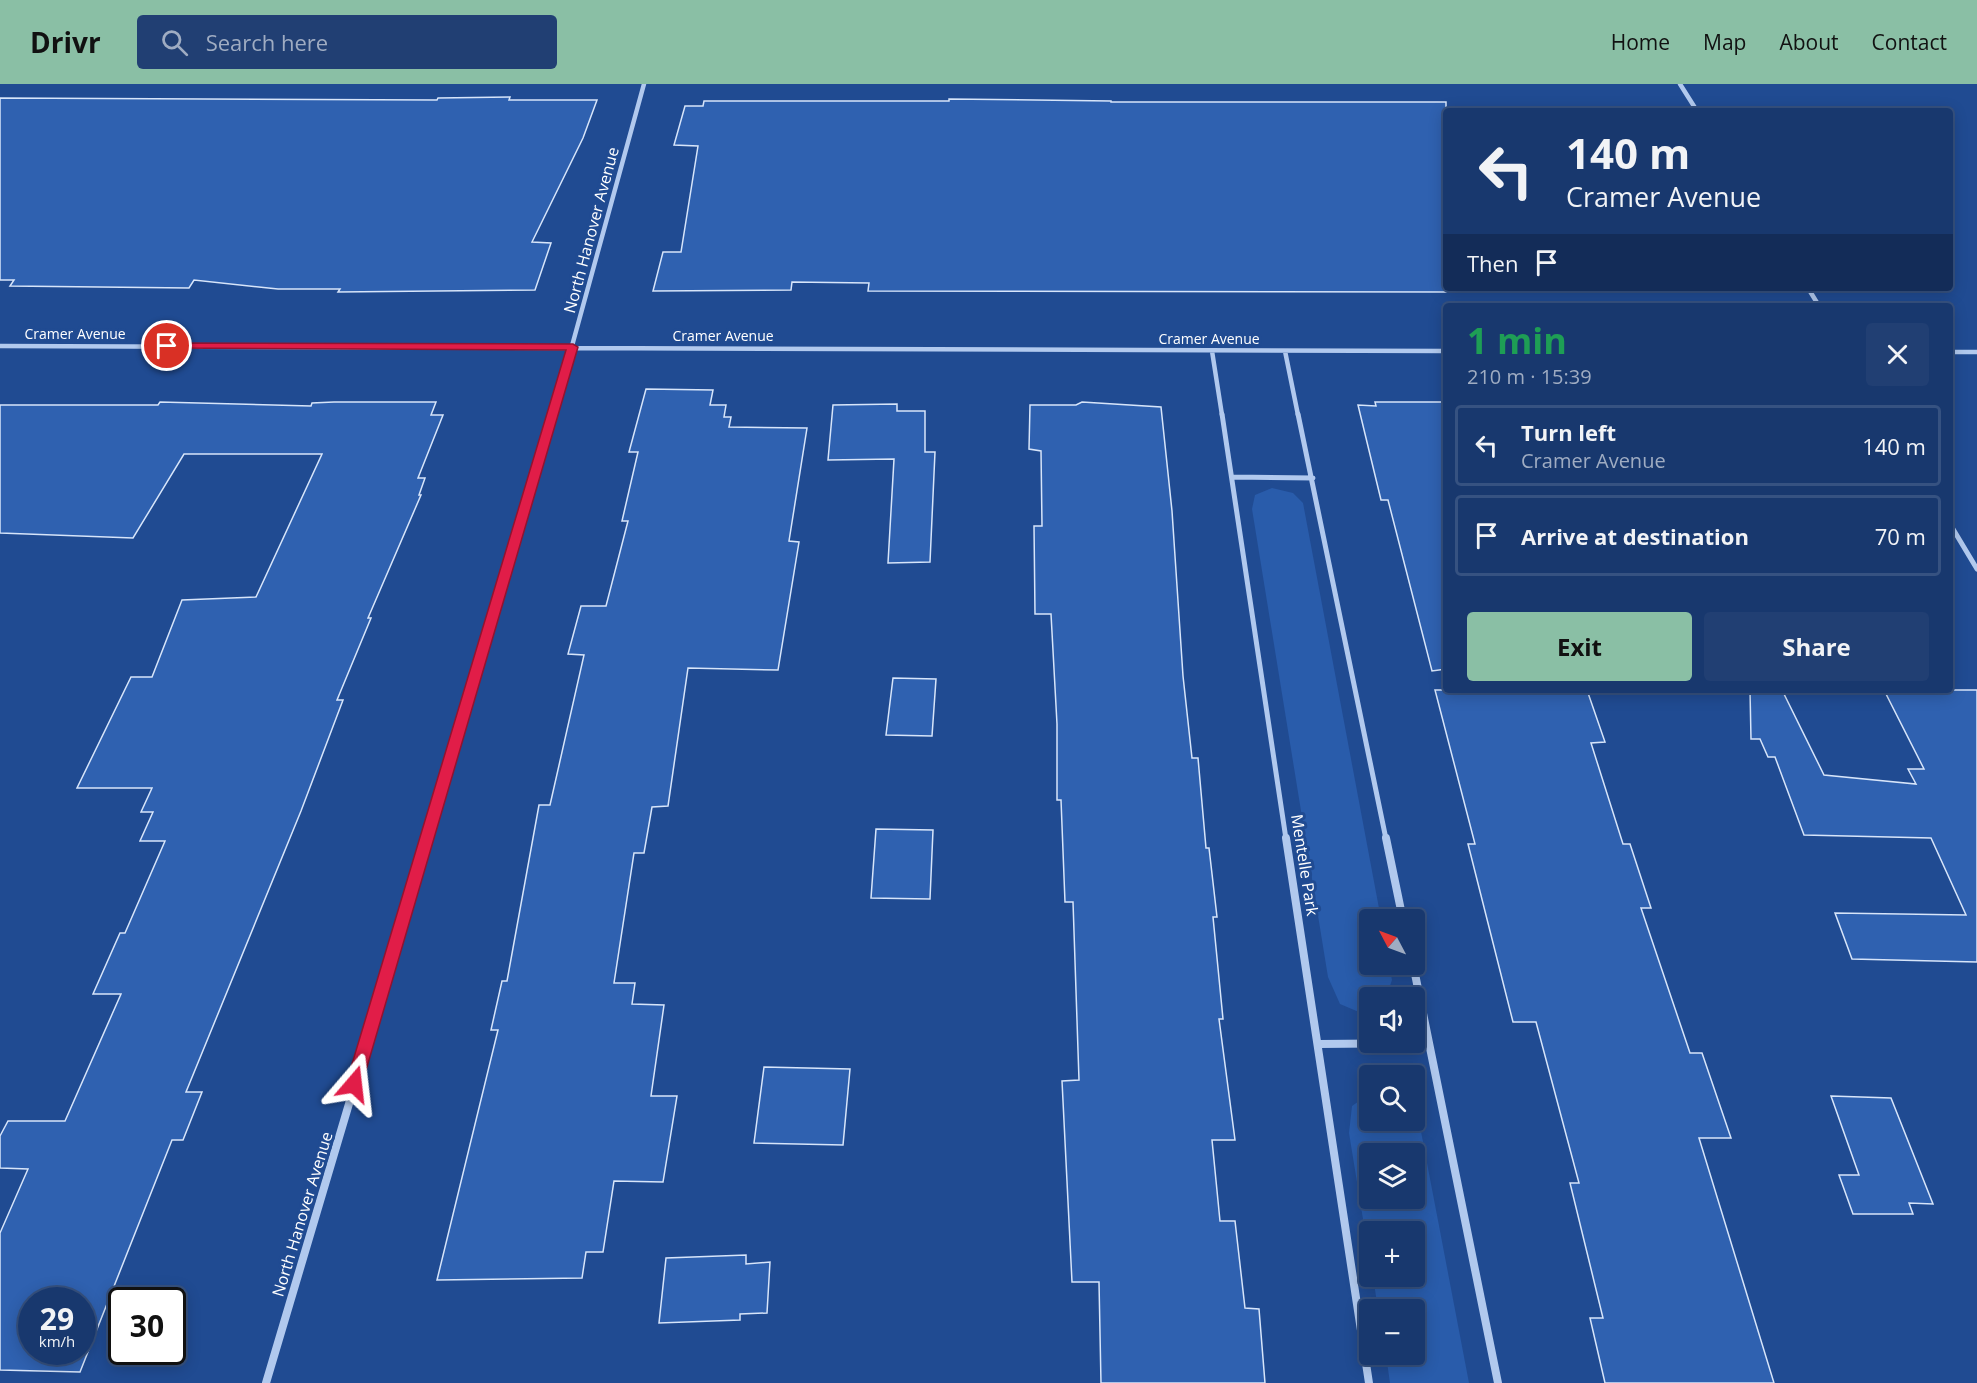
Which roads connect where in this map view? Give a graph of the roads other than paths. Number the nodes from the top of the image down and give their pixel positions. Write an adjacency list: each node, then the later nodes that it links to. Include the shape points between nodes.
1 (644, 84): 5 (street, North Hanover Avenue)
2 (1680, 84): 3 (street)
3 (1695, 108)
4 (0, 346): 5 (street, Cramer Avenue)
5 (573, 347): 6 (street, Cramer Avenue); 19 (street, North Hanover Avenue)
6 (1212, 351): 7 (street, Cramer Avenue); 11 (street, Mentelle Park)
7 (1285, 351): 8 (street, Cramer Avenue); 12 (street)
8 (1443, 351)
9 (1953, 352): 10 (street)
10 (1977, 352)
11 (1233, 477): 12 (street); 18 (street, Mentelle Park)
12 (1313, 478): 15 (street)
13 (1953, 529): 14 (street)
14 (1977, 569)
15 (1401, 909)
16 (1415, 975): 17 (street)
17 (1429, 1043): 18 (street); 21 (street)
18 (1319, 1044): 20 (street, Mentelle Park)
19 (266, 1383)
20 (1369, 1383)
21 (1498, 1383)

